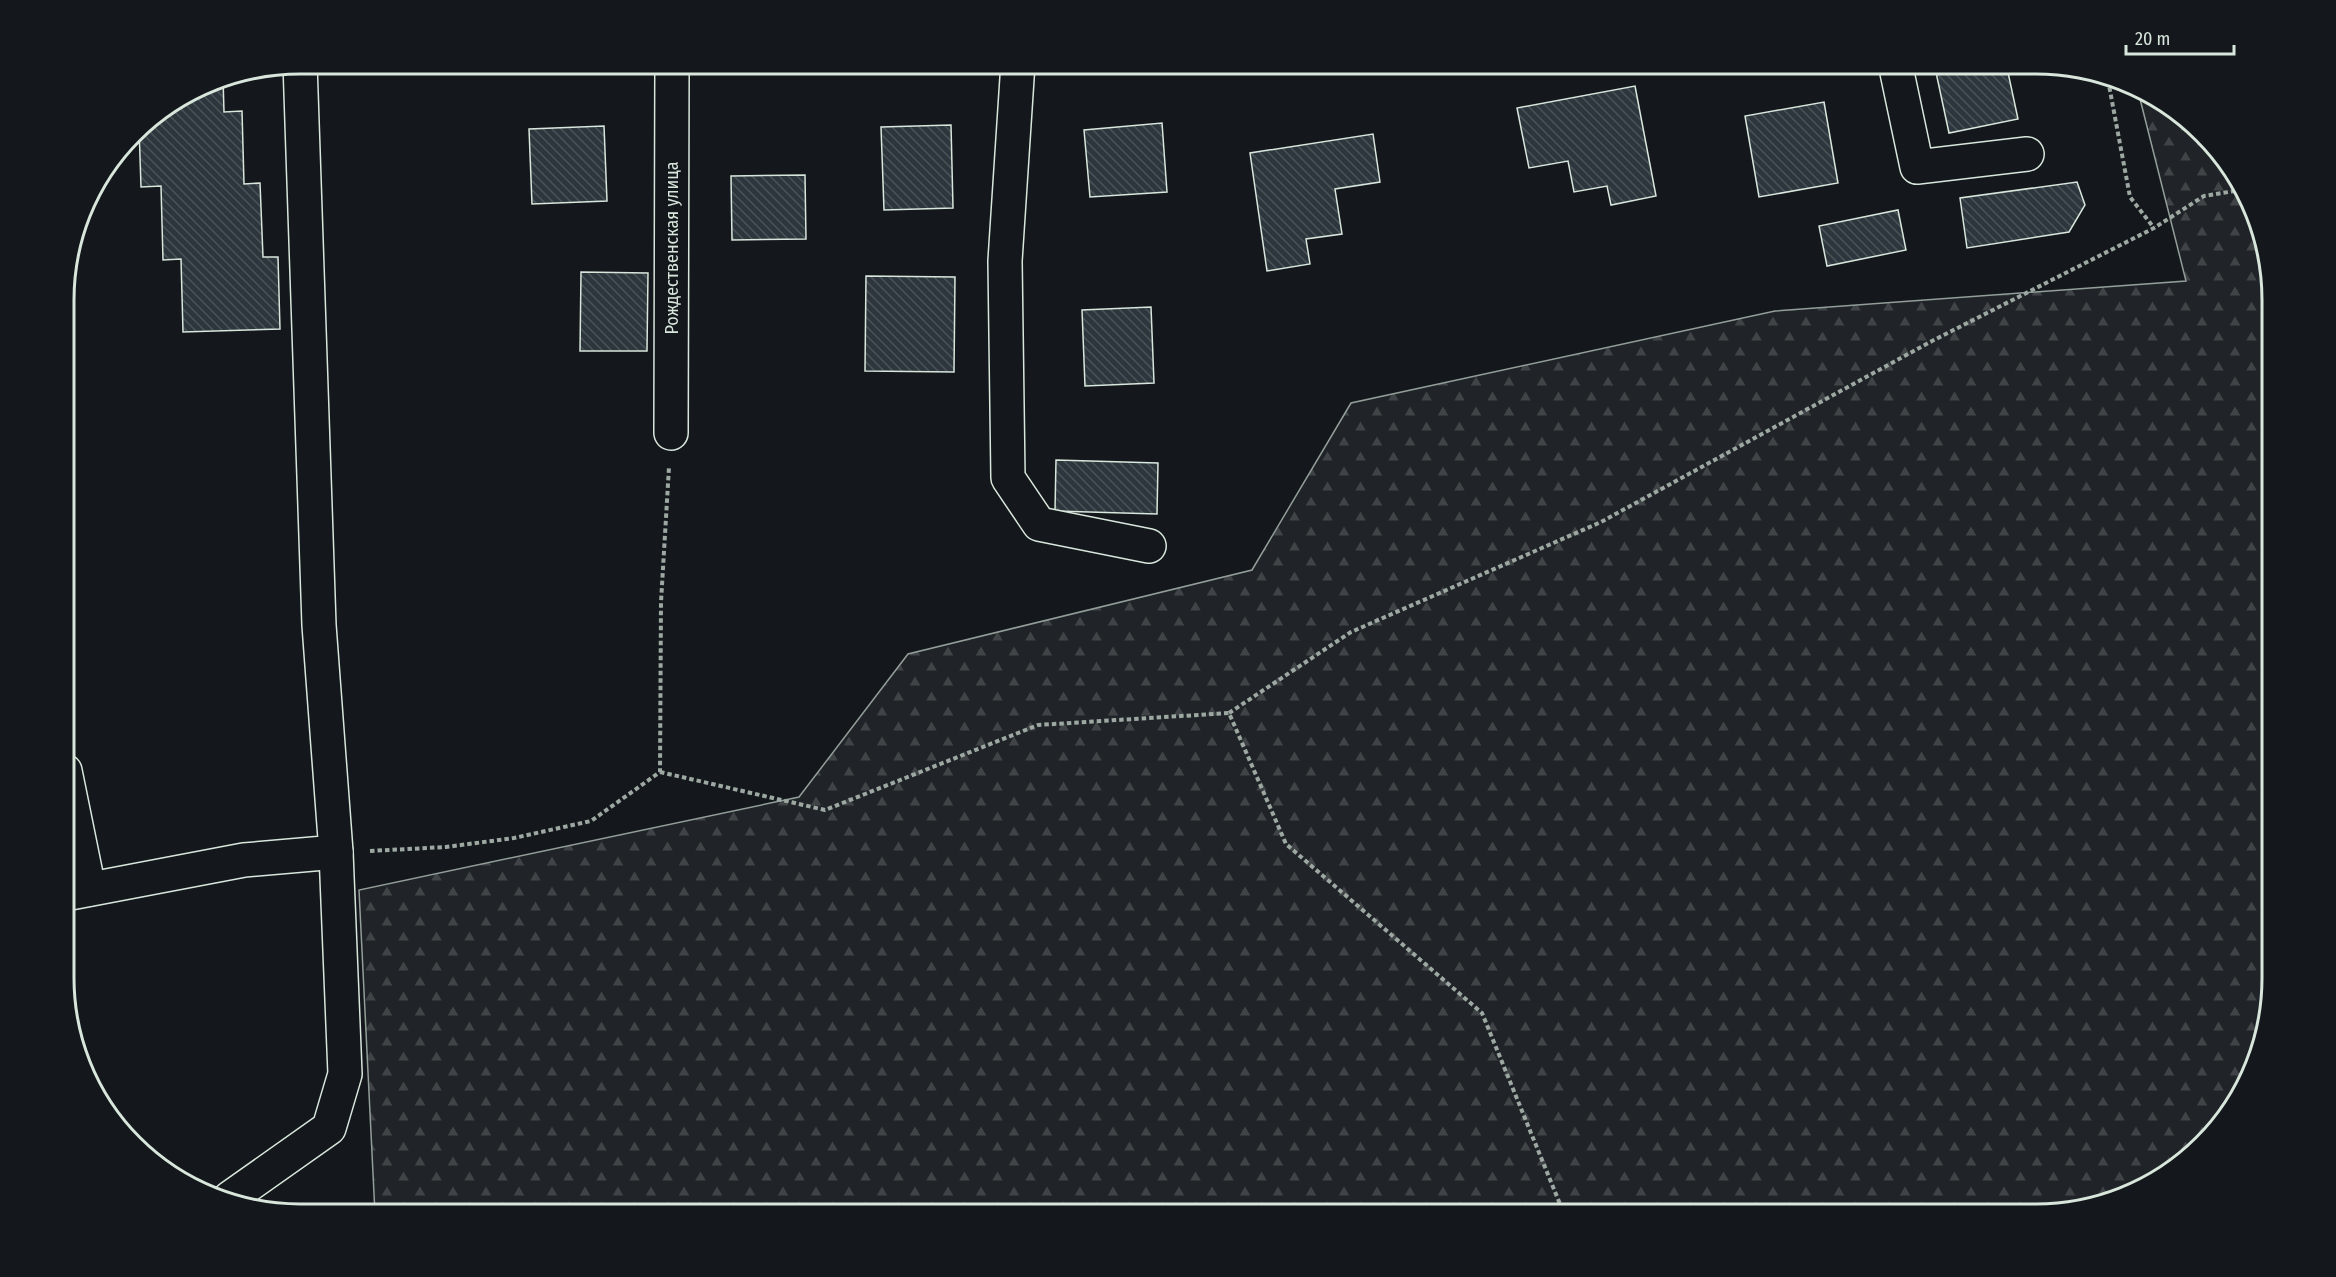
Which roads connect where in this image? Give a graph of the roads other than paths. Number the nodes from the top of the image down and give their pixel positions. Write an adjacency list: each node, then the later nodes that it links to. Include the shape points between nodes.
1 (300, 74): 8 (street, via 319,625)
2 (672, 74): 6 (street, Рождественская улица)
3 (1017, 74): 7 (street, via 1005,261 1008,478 1040,524)
4 (1897, 74): 5 (street, via 1917,166)
5 (2027, 154)
6 (671, 433)
7 (1149, 546)
8 (336, 852): 10 (street, via 244,860); 11 (street, via 345,1074 329,1128)
9 (73, 854): 10 (street)
10 (77, 891)
11 (235, 1194)

